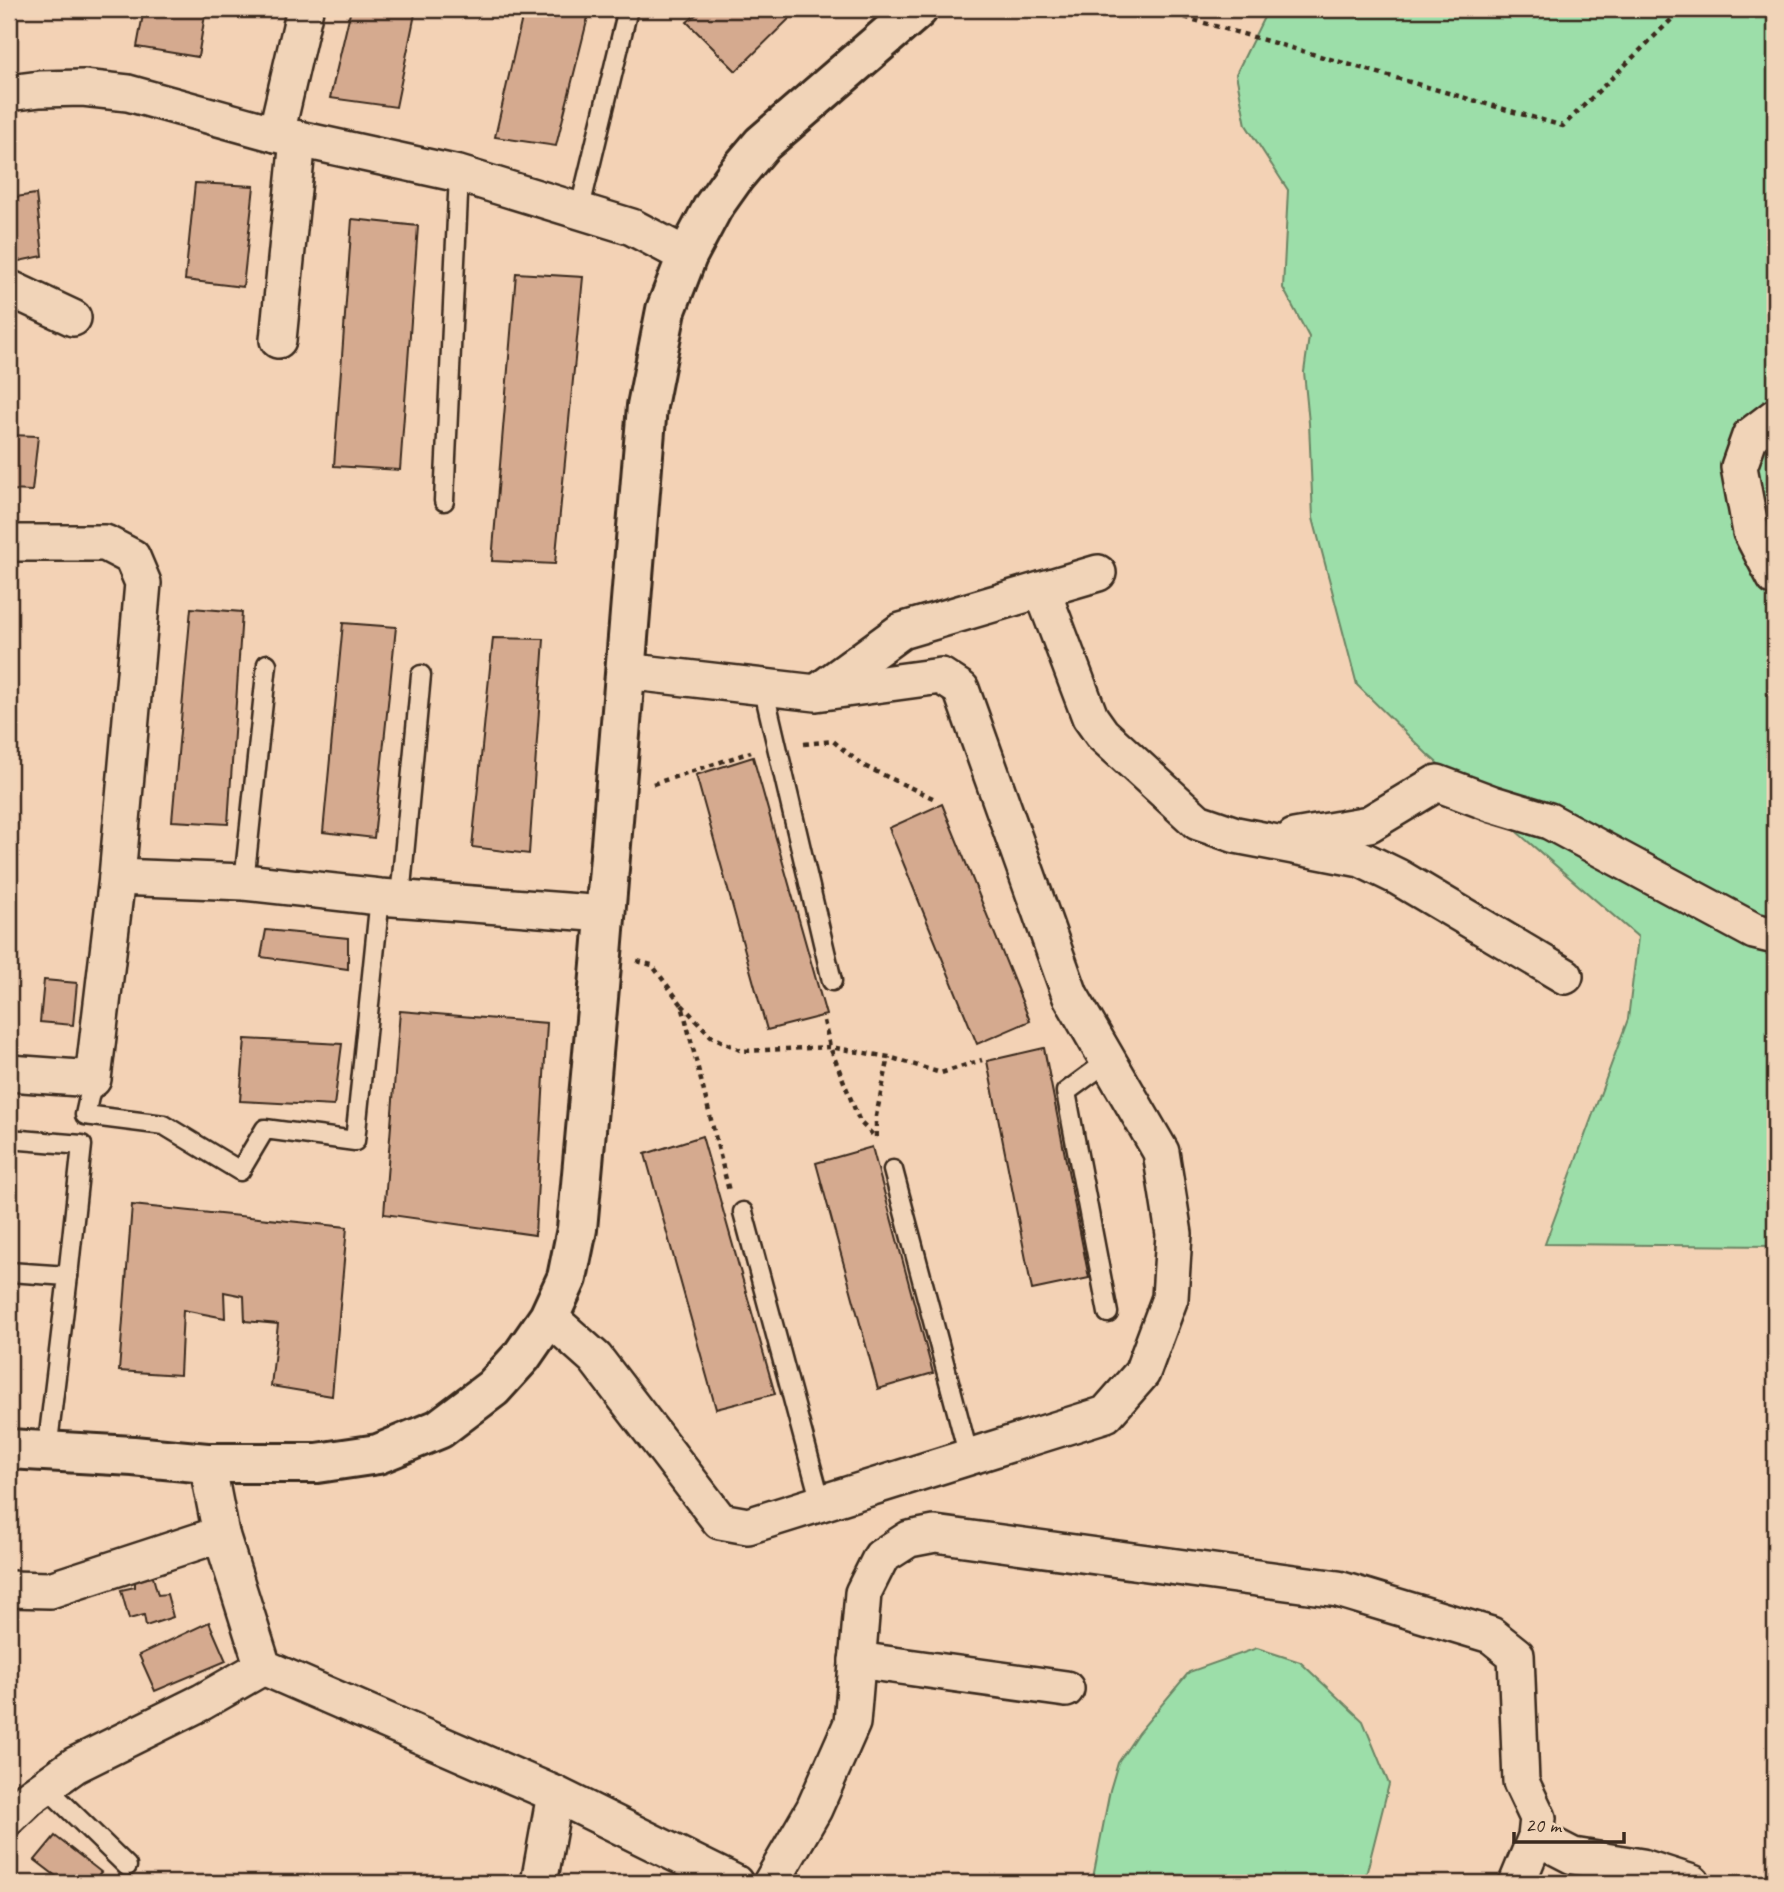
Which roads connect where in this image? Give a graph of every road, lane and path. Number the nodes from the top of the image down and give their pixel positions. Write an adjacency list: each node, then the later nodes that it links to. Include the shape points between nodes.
1 (305, 9): 7 (street)
2 (628, 9): 9 (lane)
3 (918, 9): 10 (street, via 762,144 713,207)
4 (1156, 9): 5 (path, via 1563,126)
5 (1682, 9)
6 (9, 93): 7 (street, via 83,88 128,93)
7 (287, 136): 8 (street); 13 (street)
8 (459, 174): 9 (street); 15 (lane)
9 (579, 212): 10 (street, via 632,227)
10 (687, 256): 21 (street, via 666,310 647,406)
11 (9, 288): 12 (street)
12 (73, 318)
13 (278, 340)
14 (1775, 417): 18 (street, via 1750,436 1739,467 1751,531)
15 (444, 501)
16 (9, 543): 26 (street, via 106,543 131,557 143,583)
17 (1098, 573): 19 (street)
18 (1775, 578)
19 (1042, 590): 24 (street, via 901,631); 25 (street, via 1090,717 1102,734 1198,821)
20 (267, 664): 27 (lane)
21 (625, 671): 23 (street); 29 (street)
22 (421, 676): 28 (lane)
23 (763, 687): 24 (street); 33 (lane)
24 (816, 693): 39 (street, via 940,676 961,689 1070,995)
25 (1273, 841): 30 (street, via 1369,824 1437,783 1549,821 1754,931); 32 (street, via 1361,859)
26 (117, 877): 27 (street); 41 (street)
27 (244, 882): 28 (street)
28 (390, 898): 29 (street); 41 (lane, via 355,1141 265,1129 240,1171 164,1125 85,1115)
29 (605, 915): 31 (street)
30 (1775, 936)
31 (602, 954): 34 (path, via 652,965); 49 (street, via 577,1229 568,1278)
32 (1565, 976)
33 (832, 981)
34 (682, 1005): 36 (path, via 711,1036 742,1052); 44 (path)
35 (824, 1021): 36 (path)
36 (830, 1047): 37 (path); 37 (path, via 860,1122 876,1138 876,1116)
37 (889, 1058): 38 (path, via 941,1073)
38 (982, 1060)
39 (1108, 1061): 48 (lane, via 1066,1092); 52 (street, via 1161,1152 1174,1234 1170,1298 1142,1373 1106,1414)
40 (9, 1073): 41 (street)
41 (93, 1079)
42 (9, 1139): 47 (lane, via 82,1145)
43 (893, 1170): 52 (lane)
44 (731, 1198)
45 (743, 1212): 54 (lane)
46 (9, 1272): 47 (lane)
47 (68, 1276): 51 (lane)
48 (1108, 1313)
49 (549, 1317): 53 (street, via 493,1388 439,1429 378,1454 317,1464); 54 (street, via 595,1358 720,1521 748,1526)
50 (9, 1449): 51 (street)
51 (47, 1451): 53 (street)
52 (969, 1457): 54 (street)
53 (207, 1463): 55 (street)
54 (821, 1503)
55 (221, 1534): 56 (street, via 50,1590); 58 (street)
56 (9, 1589)
57 (857, 1660): 59 (street); 63 (street, via 863,1593 881,1558 909,1539 934,1534 1338,1589 1491,1634 1516,1655 1521,1782 1538,1818); 67 (street, via 852,1723 814,1809)
58 (263, 1667): 60 (street, via 75,1765); 61 (street)
59 (1066, 1689)
60 (45, 1786): 62 (street); 64 (lane)
61 (555, 1794): 65 (street); 66 (street)
62 (9, 1818)
63 (1536, 1837): 68 (street); 69 (street, via 1573,1856 1642,1867)
64 (127, 1866)
65 (539, 1883)
66 (735, 1883)
67 (771, 1883)
68 (1517, 1883)
69 (1692, 1883)

